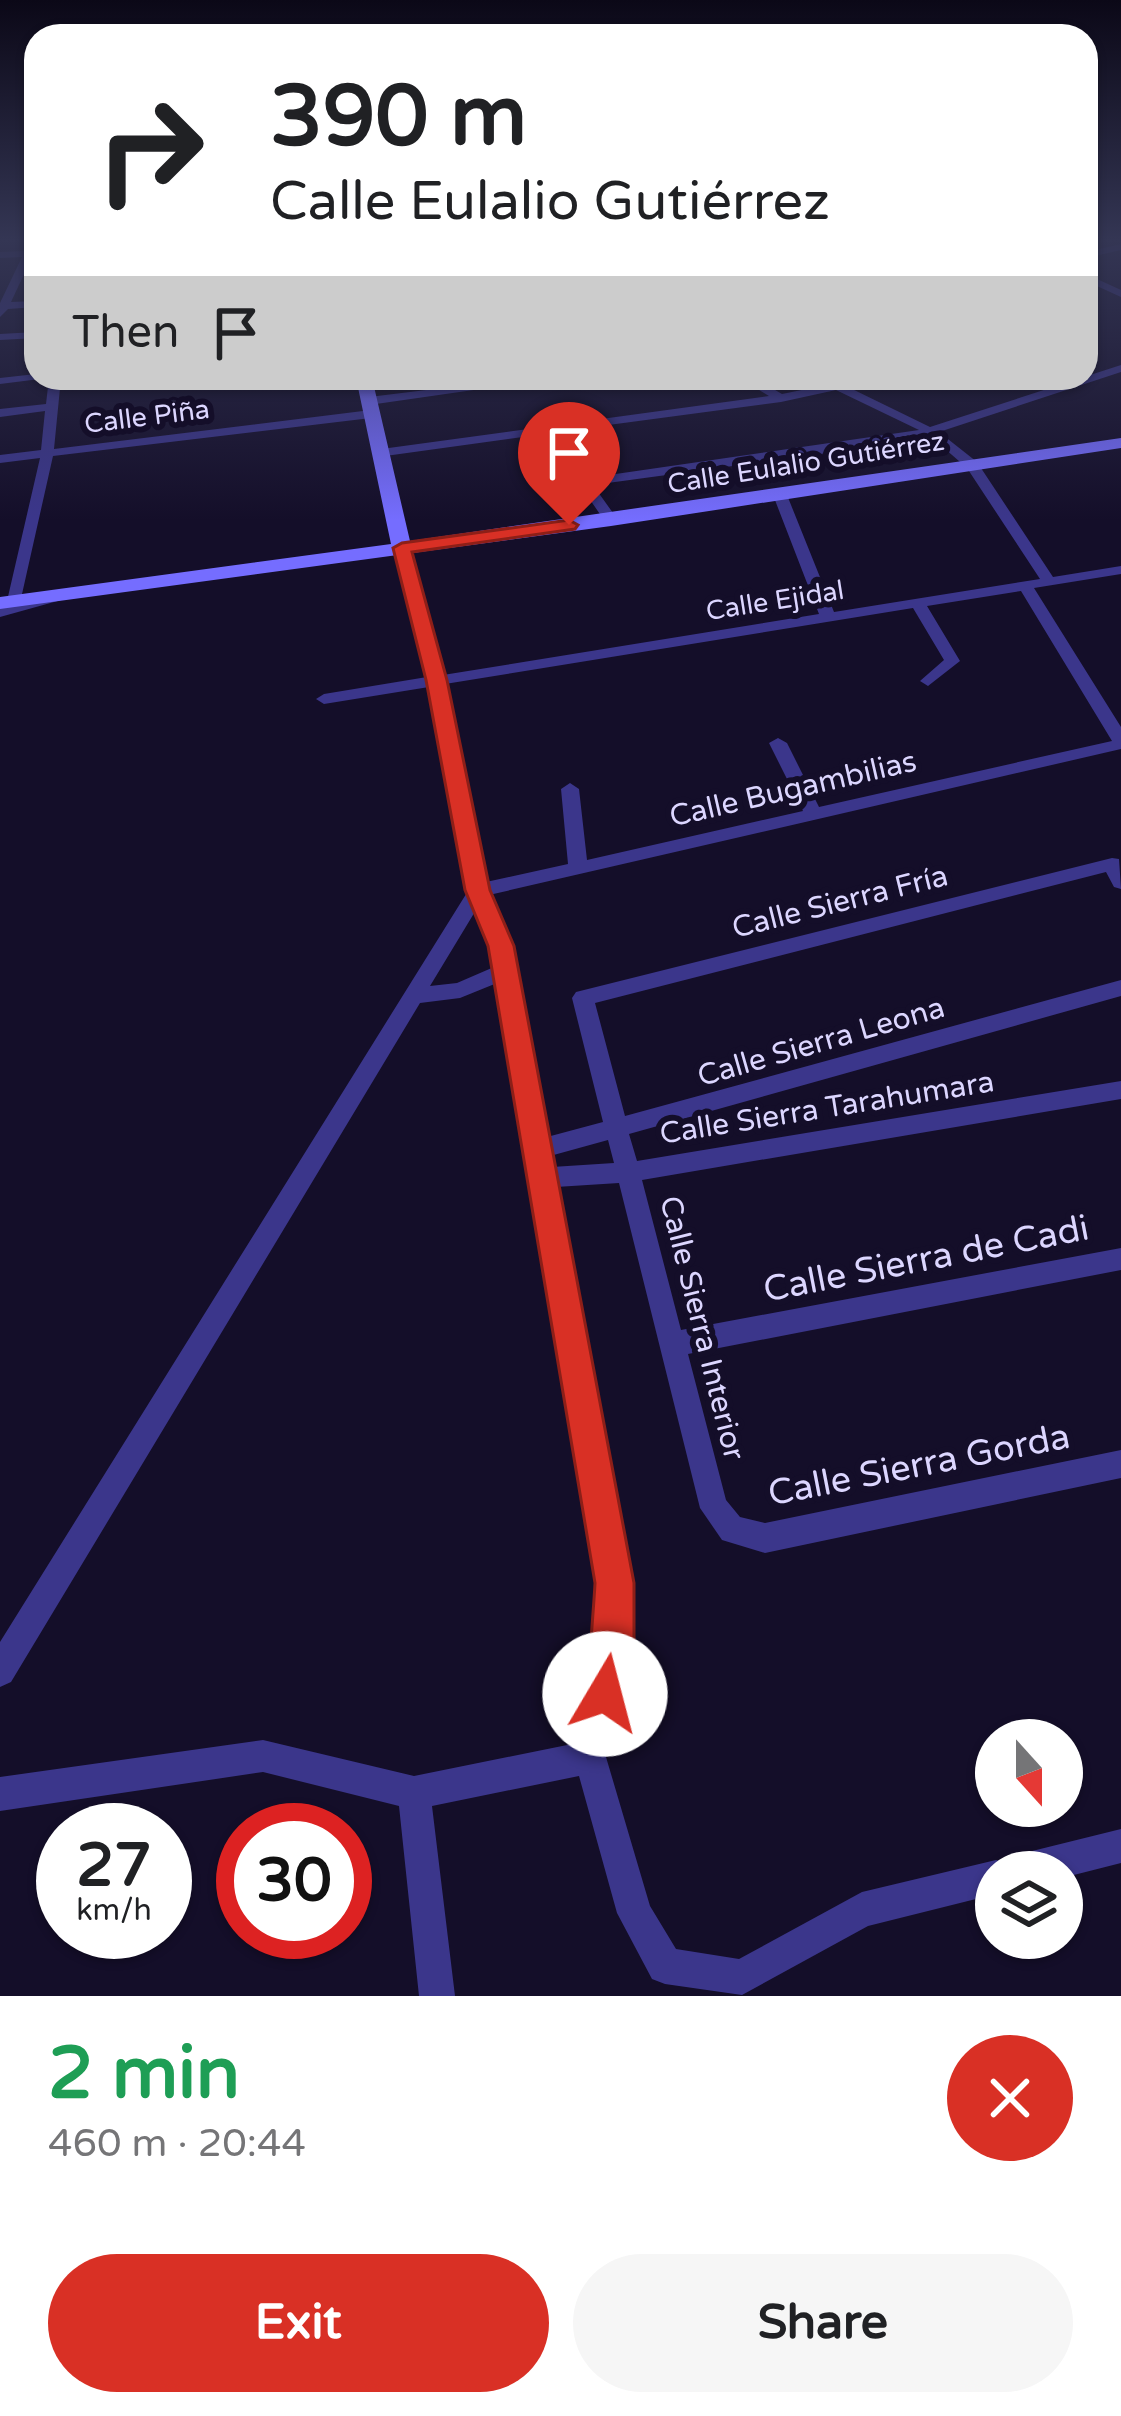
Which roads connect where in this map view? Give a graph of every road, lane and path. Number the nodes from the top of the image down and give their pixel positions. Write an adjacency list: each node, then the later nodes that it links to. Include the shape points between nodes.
1 (54, 390): 9 (street)
2 (366, 390): 10 (street)
3 (479, 390): 10 (street, Calle Piña)
4 (767, 390): 8 (street)
5 (827, 390): 8 (street)
6 (843, 390): 13 (street)
7 (1062, 390): 13 (street)
8 (781, 398): 12 (street)
9 (52, 407): 11 (street); 15 (street)
10 (370, 408): 15 (street, Calle Piña); 16 (street)
11 (0, 413)
12 (548, 429): 16 (street); 19 (street)
13 (932, 432): 18 (street); 19 (street)
14 (1121, 443): 18 (street, Calle Eulalio Gutiérrez)
15 (46, 453): 17 (street, Calle Piña); 27 (street)
16 (378, 453): 22 (street)
17 (0, 459)
18 (972, 465): 20 (street, Calle Eulalio Gutiérrez); 24 (street)
19 (585, 482): 21 (street)
20 (780, 495): 21 (street, Calle Eulalio Gutiérrez); 28 (street)
21 (611, 520): 22 (street, Calle Eulalio Gutiérrez)
22 (402, 548): 27 (street, Calle Eulalio Gutiérrez); 29 (street)
23 (1121, 570): 24 (street, Calle Ejidal)
24 (1048, 582): 25 (street, Calle Ejidal)
25 (1025, 586): 26 (street, Calle Ejidal); 32 (street)
26 (918, 603): 28 (street, Calle Ejidal); 30 (street, via 952,661)
27 (5, 605)
28 (828, 617): 29 (street, Calle Ejidal)
29 (436, 680): 31 (street, Calle Ejidal); 38 (street)
30 (928, 681)
31 (324, 699)
32 (1121, 742): 35 (street, Calle Bugambilias)
33 (778, 743): 35 (street)
34 (570, 789): 36 (street)
35 (814, 815): 36 (street, Calle Bugambilias)
36 (578, 868): 38 (street, Calle Bugambilias)
37 (1117, 873): 42 (street, Calle Sierra Fría)
38 (478, 890): 39 (street); 41 (street)
39 (505, 971): 41 (street, via 460,990); 45 (street)
40 (1121, 988): 44 (street, Calle Sierra Leona)
41 (414, 996): 52 (street)
42 (583, 998): 44 (street, Calle Sierra Interior)
43 (1121, 1090): 46 (street, Calle Sierra Tarahumara)
44 (617, 1130): 45 (street, Calle Sierra Leona); 46 (street, Calle Sierra Interior)
45 (536, 1150): 47 (street)
46 (628, 1172): 47 (street, Calle Sierra Tarahumara); 49 (street, Calle Sierra Interior)
47 (542, 1178): 53 (street, via 614,1583 613,1663)
48 (1121, 1258): 49 (street, Calle Sierra de Cadi)
49 (673, 1344): 51 (street, Calle Sierra Interior, via 714,1508)
50 (1121, 1465): 51 (street, Calle Sierra Gorda, via 765,1538)
51 (732, 1530)
52 (0, 1671)
53 (590, 1757): 54 (street); 59 (street, via 635,1913 665,1966)
54 (414, 1793): 55 (street, via 263,1756); 60 (street)
55 (0, 1794)
56 (1121, 1846): 57 (street)
57 (1083, 1855)
58 (975, 1882): 59 (street, via 862,1910)
59 (745, 1987)
60 (437, 1996)

